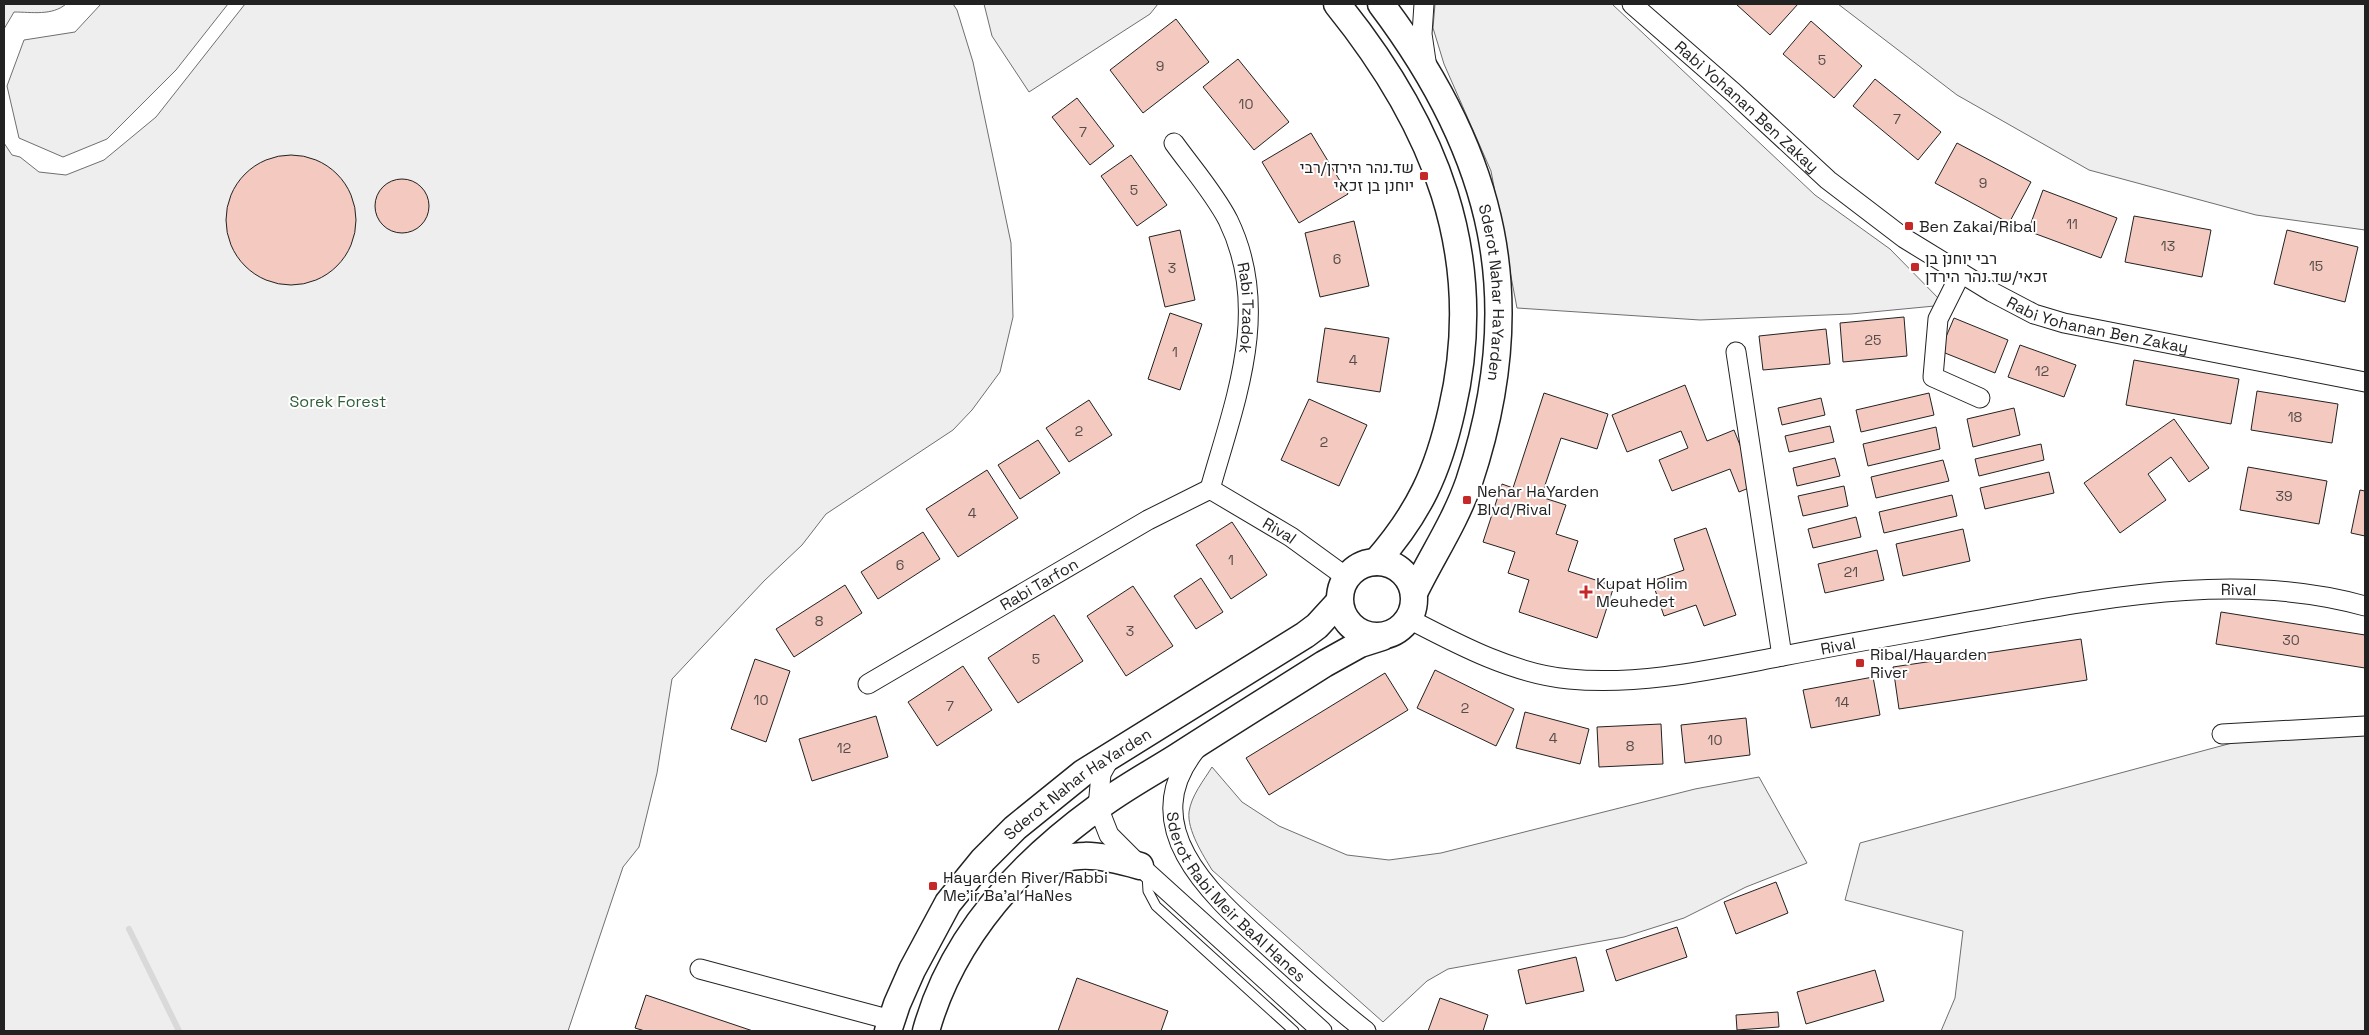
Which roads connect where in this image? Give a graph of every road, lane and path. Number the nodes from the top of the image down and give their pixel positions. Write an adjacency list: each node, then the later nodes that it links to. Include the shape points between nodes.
1 (1338, 4): 12 (main road, Sderot Nahar HaYarden, via 1374,53 1422,135 1454,225 1465,310 1463,355 1436,470 1412,518)
2 (1381, 4): 5 (main road, Sderot Nahar HaYarden)
3 (1424, 4): 5 (street, via 1422,34)
4 (1632, 4): 7 (street, Rabi Yohanan Ben Zakay, via 1828,180 1904,238)
5 (1427, 72): 14 (main road, Sderot Nahar HaYarden, via 1454,120 1477,180 1496,261 1500,310 1498,359 1471,474 1453,521)
6 (1174, 143): 11 (street, Rabi Tzadok, via 1228,220 1245,265 1250,324 1241,381)
7 (1961, 273): 9 (street, Rabi Yohanan Ben Zakay, via 2034,314 2064,323); 10 (street, via 1938,319 1933,377)
8 (1736, 352): 19 (street)
9 (2365, 382)
10 (1980, 398)
11 (1210, 489): 13 (street, Rival, via 1291,537); 20 (street, Rabi Tarfon, via 1148,520)
12 (1376, 562): 13 (main road, via 1359,566); 14 (main road, via 1405,574)
13 (1346, 577): 15 (main road)
14 (1414, 593): 17 (main road)
15 (1339, 602): 18 (main road, via 1342,614 1358,632); 24 (main road, Sderot Nahar HaYarden, via 1305,635)
16 (2365, 606): 19 (street, Rival, via 2276,591 2190,589 2121,596)
17 (1409, 619): 18 (main road, via 1397,631); 19 (street, Rival, via 1503,662 1566,679 1607,681)
18 (1382, 637): 23 (main road, Sderot Nahar HaYarden, via 1360,644 1324,664)
19 (1782, 656)
20 (868, 684)
21 (2365, 726): 22 (street)
22 (2222, 734)
23 (1206, 739): 25 (main road, Sderot Nahar HaYarden); 33 (street, Sderot Rabi Meir BaAl Hanes, via 1189,758 1173,799 1177,837 1185,856 1198,876 1243,923)
24 (1111, 756): 25 (street, Sderot Rabi Meir BaAl Hanes, via 1101,774); 29 (main road, Sderot Nahar HaYarden, via 1083,773 1047,802 983,860 948,903 912,970)
25 (1098, 807): 26 (street, Sderot Rabi Meir BaAl Hanes, via 1109,835); 27 (main road, Sderot Nahar HaYarden)
26 (1143, 869): 27 (main road, via 1108,858 1083,855 1064,858); 31 (lane, via 1148,891 1156,906); 32 (street, Sderot Rabi Meir BaAl Hanes)
27 (1019, 874): 30 (main road, Sderot Nahar HaYarden, via 977,923 944,985)
28 (700, 969): 29 (street)
29 (890, 1026)
30 (926, 1031)
31 (1294, 1031)
32 (1322, 1031)
33 (1366, 1031)

